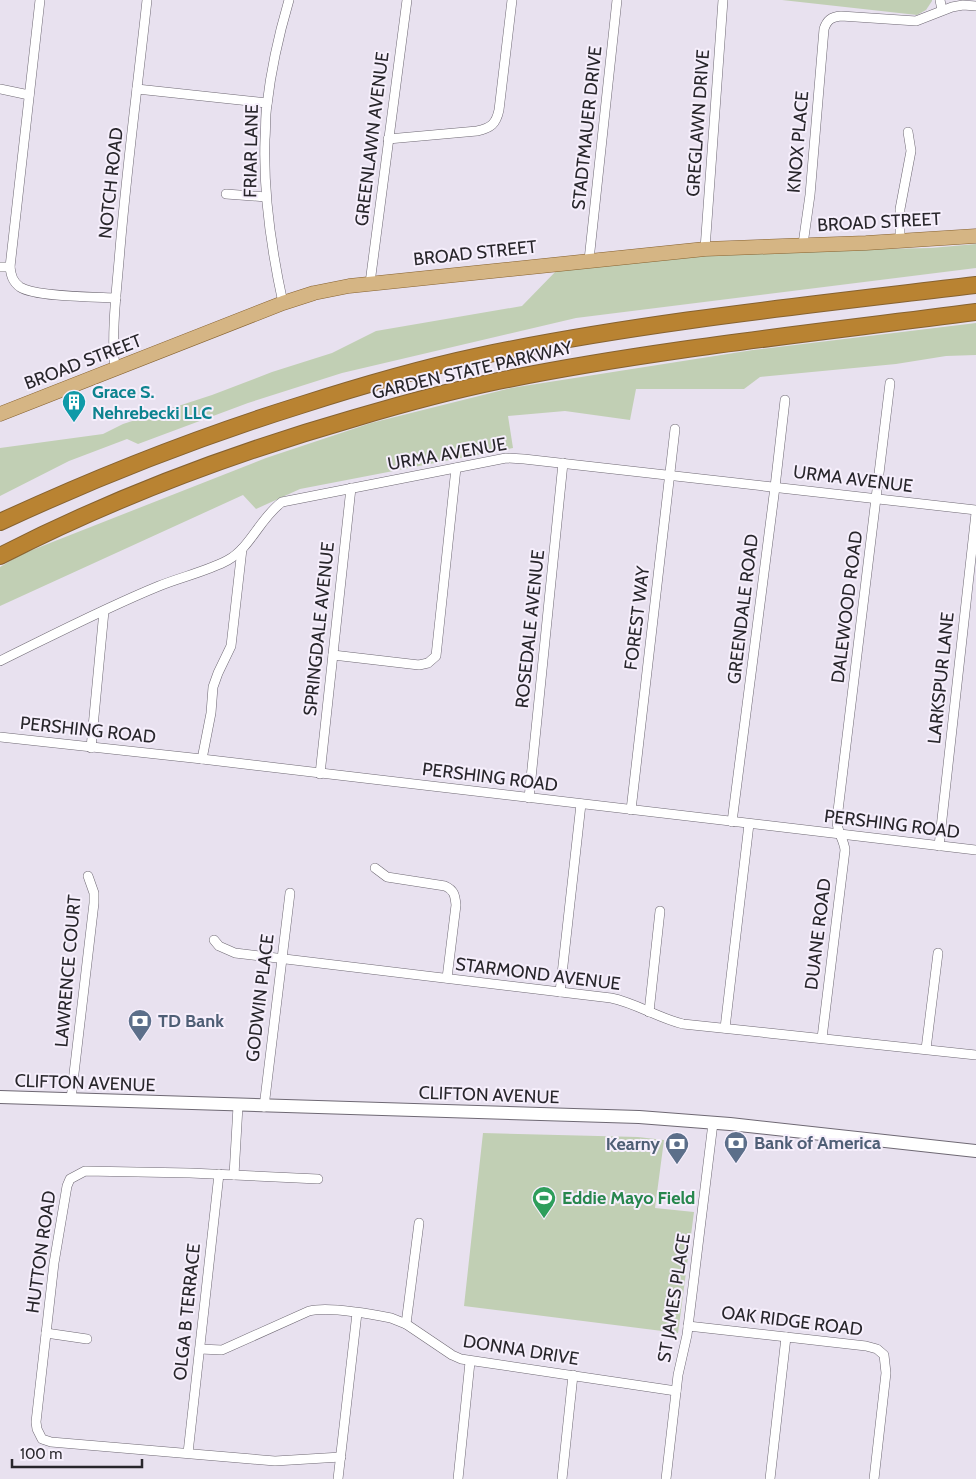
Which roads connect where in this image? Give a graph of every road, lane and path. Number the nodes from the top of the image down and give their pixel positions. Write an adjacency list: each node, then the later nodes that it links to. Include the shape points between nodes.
1 (40, 0): 13 (street)
2 (147, 0): 12 (street, NOTCH ROAD)
3 (289, 0): 14 (street, FRIAR LANE)
4 (407, 0): 16 (street, GREENLAWN AVENUE)
5 (512, 0): 16 (street, via 499,110 493,126 477,131)
6 (617, 0): 23 (street, STADTMAUER DRIVE)
7 (724, 0): 22 (street, GREGLAWN DRIVE)
8 (940, 0): 10 (street)
9 (976, 6): 10 (street, KNOX PLACE, via 963,5)
10 (942, 10): 21 (street, KNOX PLACE, via 916,21 834,16 826,24)
11 (0, 89): 13 (street)
12 (137, 89): 14 (street); 28 (street, NOTCH ROAD)
13 (29, 95): 25 (street)
14 (267, 103): 18 (street, FRIAR LANE)
15 (908, 132): 20 (street, via 911,151 900,209)
16 (388, 139): 26 (street, GREENLAWN AVENUE)
17 (226, 194): 18 (street)
18 (266, 197): 29 (street, FRIAR LANE, via 272,255)
19 (976, 236): 20 (main road, BROAD STREET)
20 (900, 240): 21 (main road, BROAD STREET)
21 (804, 244): 22 (main road, BROAD STREET)
22 (705, 249): 23 (main road, BROAD STREET)
23 (590, 260): 26 (main road, BROAD STREET)
24 (0, 267): 25 (street)
25 (10, 267): 28 (street, via 15,282 29,292)
26 (370, 283): 29 (main road, BROAD STREET, via 314,293)
27 (976, 284): 43 (highway, GARDEN STATE PARKWAY, via 573,337 443,364 348,389 219,431)
28 (116, 298): 31 (street, NOTCH ROAD)
29 (283, 303): 31 (main road, BROAD STREET)
30 (976, 312): 45 (highway, GARDEN STATE PARKWAY, via 596,363 407,403 231,457 126,497)
31 (115, 370): 34 (main road, BROAD STREET)
32 (890, 383): 41 (street, DALEWOOD ROAD)
33 (784, 400): 39 (street, GREENDALE ROAD)
34 (0, 414)
35 (675, 429): 38 (street, FOREST WAY)
36 (563, 463): 37 (street, URMA AVENUE, via 506,458); 38 (street, URMA AVENUE); 53 (street, ROSEDALE AVENUE)
37 (456, 468): 40 (street, URMA AVENUE); 47 (street, via 434,659 419,665)
38 (670, 474): 39 (street, URMA AVENUE); 55 (street, FOREST WAY)
39 (775, 487): 41 (street, URMA AVENUE); 56 (street, GREENDALE ROAD)
40 (351, 488): 44 (street, URMA AVENUE, via 282,502); 47 (street, SPRINGDALE AVENUE)
41 (877, 498): 42 (street, URMA AVENUE); 58 (street, DALEWOOD ROAD, via 836,820)
42 (976, 511): 59 (street, LARKSPUR LANE)
43 (0, 522)
44 (242, 549): 46 (street, URMA AVENUE, via 227,560); 51 (street, via 233,636 213,687)
45 (0, 556)
46 (104, 611): 48 (street, URMA AVENUE); 50 (street)
47 (333, 655): 52 (street, SPRINGDALE AVENUE)
48 (0, 662)
49 (0, 737): 50 (street, PERSHING ROAD)
50 (91, 748): 51 (street, PERSHING ROAD)
51 (202, 759): 52 (street, PERSHING ROAD)
52 (320, 774): 53 (street, PERSHING ROAD)
53 (529, 798): 54 (street, PERSHING ROAD)
54 (581, 804): 55 (street, PERSHING ROAD); 69 (street)
55 (631, 810): 56 (street, PERSHING ROAD)
56 (732, 822): 57 (street, PERSHING ROAD)
57 (749, 824): 58 (street, PERSHING ROAD); 71 (street)
58 (839, 834): 59 (street, PERSHING ROAD); 72 (street, DUANE ROAD, via 845,850)
59 (939, 846): 60 (street, PERSHING ROAD)
60 (976, 850)
61 (376, 868): 68 (street, via 387,877 452,889 456,905)
62 (88, 876): 76 (street, LAWRENCE COURT, via 94,903)
63 (290, 893): 67 (street, GODWIN PLACE)
64 (660, 911): 70 (street)
65 (214, 940): 67 (street, STARMOND AVENUE, via 235,953)
66 (938, 953): 73 (street)
67 (281, 958): 68 (street, STARMOND AVENUE); 78 (street, GODWIN PLACE)
68 (447, 978): 69 (street, STARMOND AVENUE)
69 (560, 992): 70 (street, STARMOND AVENUE, via 625,1000)
70 (649, 1012): 71 (street, STARMOND AVENUE, via 683,1024)
71 (725, 1028): 72 (street, STARMOND AVENUE)
72 (822, 1038): 73 (street, STARMOND AVENUE)
73 (926, 1049): 74 (street, STARMOND AVENUE)
74 (976, 1055)
75 (0, 1097): 76 (main road, CLIFTON AVENUE)
76 (71, 1099): 77 (main road, CLIFTON AVENUE)
77 (238, 1106): 78 (main road, CLIFTON AVENUE); 82 (street)
78 (264, 1107): 79 (main road, CLIFTON AVENUE, via 603,1116)
79 (713, 1123): 80 (main road, CLIFTON AVENUE); 87 (street, ST JAMES PLACE)
80 (976, 1151)
81 (219, 1174): 82 (street, HUTTON ROAD); 88 (street, HUTTON ROAD, via 85,1171 70,1179 54,1263); 91 (street, OLGA B TERRACE)
82 (234, 1175): 83 (street, HUTTON ROAD)
83 (318, 1179)
84 (419, 1223): 86 (street)
85 (357, 1313): 86 (street, DONNA DRIVE, via 392,1318); 91 (street, DONNA DRIVE, via 309,1311 222,1350); 96 (street)
86 (406, 1324): 92 (street, DONNA DRIVE, via 452,1355)
87 (688, 1326): 89 (street, OAK RIDGE ROAD); 94 (street, ST JAMES PLACE)
88 (46, 1333): 90 (street); 95 (street, HUTTON ROAD, via 36,1414 37,1429 42,1439)
89 (786, 1337): 101 (street); 102 (street, OAK RIDGE ROAD, via 866,1346 884,1355 886,1373)
90 (87, 1339)
91 (200, 1349): 95 (street, OLGA B TERRACE)
92 (470, 1362): 93 (street, DONNA DRIVE); 98 (street)
93 (573, 1375): 94 (street, DONNA DRIVE); 99 (street)
94 (676, 1391): 100 (street, ST JAMES PLACE)
95 (188, 1452): 96 (street, via 275,1461)
96 (340, 1457): 97 (street)
97 (338, 1479)
98 (458, 1479)
99 (562, 1479)
100 (666, 1479)
101 (770, 1479)
102 (874, 1479)

